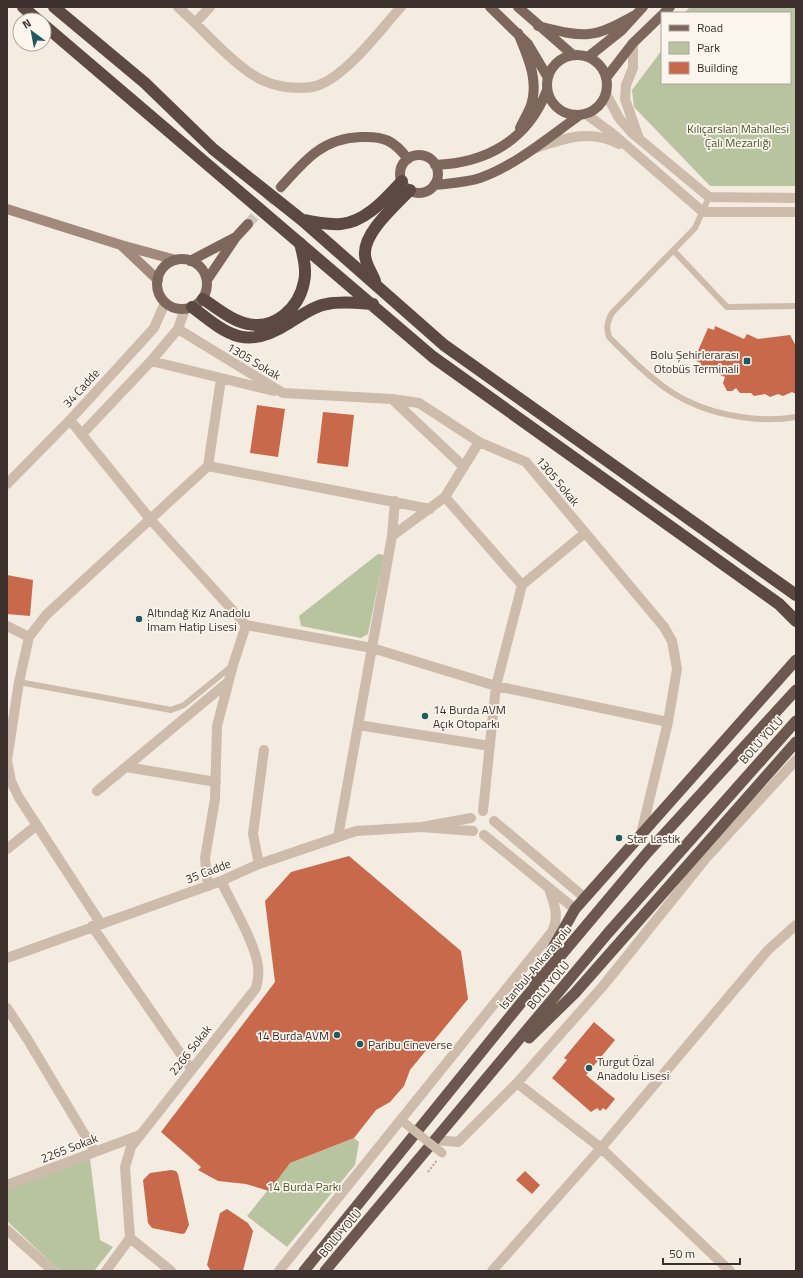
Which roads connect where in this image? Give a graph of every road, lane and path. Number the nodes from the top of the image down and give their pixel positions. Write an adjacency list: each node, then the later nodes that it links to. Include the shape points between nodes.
1 (54, 7): 36 (highway, via 145,83 213,150)
2 (178, 7): 10 (street)
3 (210, 7): 10 (street)
4 (401, 7): 10 (street, via 338,74 319,85 299,88 279,86 260,80 242,67)
5 (490, 7): 13 (main road)
6 (518, 7): 11 (main road)
7 (644, 7): 8 (main road)
8 (636, 15): 11 (main road, via 608,30 591,34 574,34); 16 (main road, via 622,30)
9 (661, 16): 14 (main road)
10 (195, 23)
11 (538, 26): 15 (main road)
12 (52, 32): 39 (highway)
13 (518, 33): 17 (main road, via 528,44); 22 (main road, via 531,65 533,80 530,108)
14 (633, 43): 18 (main road); 23 (street, via 632,68 626,84 625,99)
15 (573, 55): 16 (main road); 17 (main road, via 557,61)
16 (588, 57): 18 (main road, via 596,60)
17 (547, 76): 19 (main road)
18 (606, 78): 20 (main road)
19 (546, 90): 21 (main road, via 554,105 561,111 570,115); 22 (main road, via 537,113)
20 (606, 94): 21 (main road, via 598,106); 23 (street, via 619,118)
21 (583, 115): 24 (street); 25 (main road)
22 (517, 136): 27 (main road, via 474,160)
23 (640, 142): 31 (street)
24 (631, 150): 25 (street, via 611,140 585,135 565,138); 34 (street)
25 (529, 151): 28 (main road, via 480,178)
26 (408, 159): 27 (main road, via 414,156 426,157); 29 (main road, via 401,169); 30 (main road, via 397,146 374,136 337,139 310,156)
27 (435, 164): 28 (main road, via 438,176)
28 (434, 185): 29 (main road, via 422,193)
29 (406, 186): 36 (highway, via 369,212 343,224); 46 (highway, via 365,243 364,256)
30 (281, 187)
31 (709, 198): 32 (street); 34 (lane)
32 (796, 198)
33 (7, 209): 40 (main road)
34 (703, 212): 35 (street); 41 (lane, via 696,228)
35 (796, 212)
36 (302, 220): 46 (highway)
37 (248, 224): 38 (main road)
38 (236, 237): 43 (main road); 45 (main road)
39 (300, 243): 47 (highway, via 304,258 304,282 296,301 283,316 265,324 247,324 230,317); 49 (highway)
40 (121, 245): 42 (main road); 44 (main road)
41 (674, 251): 50 (lane, via 727,307); 57 (lane, via 612,313 607,321 606,330 609,337 642,370 670,392 695,406 719,414 747,418 780,420)
42 (176, 260): 43 (main road); 44 (main road, via 164,268)
43 (190, 261): 45 (main road, via 201,268)
44 (158, 280): 48 (main road, via 160,296)
45 (207, 280): 47 (main road)
46 (376, 284): 71 (highway, via 444,345)
47 (203, 299): 51 (main road)
48 (165, 303): 51 (main road, via 178,309); 58 (street, 34 Cadde, via 154,328)
49 (373, 304): 51 (highway, via 327,304 310,310 270,334 244,338 222,330); 72 (highway, via 433,357 779,604)
50 (796, 306)
51 (188, 308): 52 (street)
52 (178, 329): 53 (street); 55 (street, 1305 Sokak)
53 (152, 361): 54 (street); 59 (street)
54 (221, 379): 55 (street); 61 (street)
55 (283, 393): 56 (street, 1305 Sokak)
56 (392, 399): 60 (street, 1305 Sokak, via 419,403); 62 (street)
57 (796, 417)
58 (70, 420): 59 (street); 63 (street, 34 Cadde)
59 (82, 434): 67 (street)
60 (479, 442): 62 (street); 68 (street, 1305 Sokak, via 526,462)
61 (208, 466): 65 (street); 67 (street)
62 (464, 467): 64 (street)
63 (7, 484)
64 (445, 497): 66 (street); 70 (street)
65 (395, 501): 66 (street); 69 (street)
66 (430, 509): 69 (street)
67 (150, 519): 73 (street); 75 (street, via 46,615)
68 (585, 533): 70 (street); 84 (street, 1305 Sokak, via 664,626 672,641 677,669)
69 (392, 536): 76 (street)
70 (522, 586): 81 (street)
71 (796, 595)
72 (796, 621)
73 (246, 624): 76 (street); 78 (street)
74 (7, 626): 75 (street)
75 (29, 638): 79 (street)
76 (372, 648): 81 (street); 85 (street)
77 (796, 660): 100 (highway)
78 (233, 665): 79 (lane, via 184,705 171,710); 80 (street)
79 (19, 682): 90 (street)
80 (228, 682): 91 (street); 92 (street, via 217,726)
81 (496, 686): 84 (street); 87 (street)
82 (796, 690): 113 (highway, İstanbul-Ankara yolu, via 647,853)
83 (796, 721): 116 (highway, BOLU YOLU, via 608,933)
84 (668, 722): 100 (street, 1305 Sokak)
85 (358, 725): 87 (street); 102 (street)
86 (796, 742): 116 (highway, via 575,993)
87 (490, 746): 94 (street)
88 (264, 750): 104 (street, via 253,834)
89 (796, 760): 117 (street, via 706,858 603,986)
90 (7, 761): 97 (street, via 18,796)
91 (126, 767): 92 (street); 93 (street)
92 (216, 782): 106 (street, via 205,858)
93 (97, 791)
94 (483, 811): 95 (street); 96 (street, via 490,814)
95 (471, 818): 98 (street); 99 (street, via 470,825)
96 (494, 821): 101 (street, via 493,828); 108 (street)
97 (37, 825): 103 (street); 110 (street)
98 (422, 827): 99 (street); 102 (street, 35 Cadde, via 356,831)
99 (473, 831): 101 (street)
100 (640, 834): 108 (highway)
101 (484, 835): 107 (street)
102 (338, 837): 104 (street, 35 Cadde)
103 (7, 849)
104 (259, 864): 105 (street, 35 Cadde)
105 (221, 881): 106 (street, 35 Cadde); 115 (street, 2266 Sokak, via 254,950 259,968 258,979 256,988)
106 (208, 886): 110 (street, 35 Cadde)
107 (549, 888): 109 (street); 131 (street, via 557,922 552,932)
108 (585, 898): 109 (highway)
109 (575, 909): 113 (highway)
110 (97, 925): 112 (street, 35 Cadde); 115 (street)
111 (796, 925): 121 (street, via 768,950)
112 (7, 958)
113 (521, 1003): 132 (highway, İstanbul-Ankara yolu)
114 (7, 1008): 122 (street)
115 (192, 1069): 119 (street, 2266 Sokak)
116 (489, 1076): 120 (highway, BOLU YOLU)
117 (517, 1083): 120 (street, via 458,1142); 121 (street)
118 (406, 1124): 123 (street, bridge)
119 (141, 1134): 122 (street, 2265 Sokak); 127 (street, 2266 Sokak, via 131,1147 125,1167)
120 (435, 1140): 133 (highway, BOLU YOLU)
121 (601, 1148): 134 (street); 135 (street)
122 (95, 1152): 125 (street, 2265 Sokak)
123 (442, 1153): 124 (path)
124 (428, 1172)
125 (7, 1185)
126 (7, 1230): 128 (street)
127 (130, 1238): 129 (street); 130 (street)
128 (53, 1271)
129 (106, 1271)
130 (171, 1271)
131 (279, 1271)
132 (304, 1271)
133 (325, 1271)
134 (492, 1271)
135 (730, 1271)

